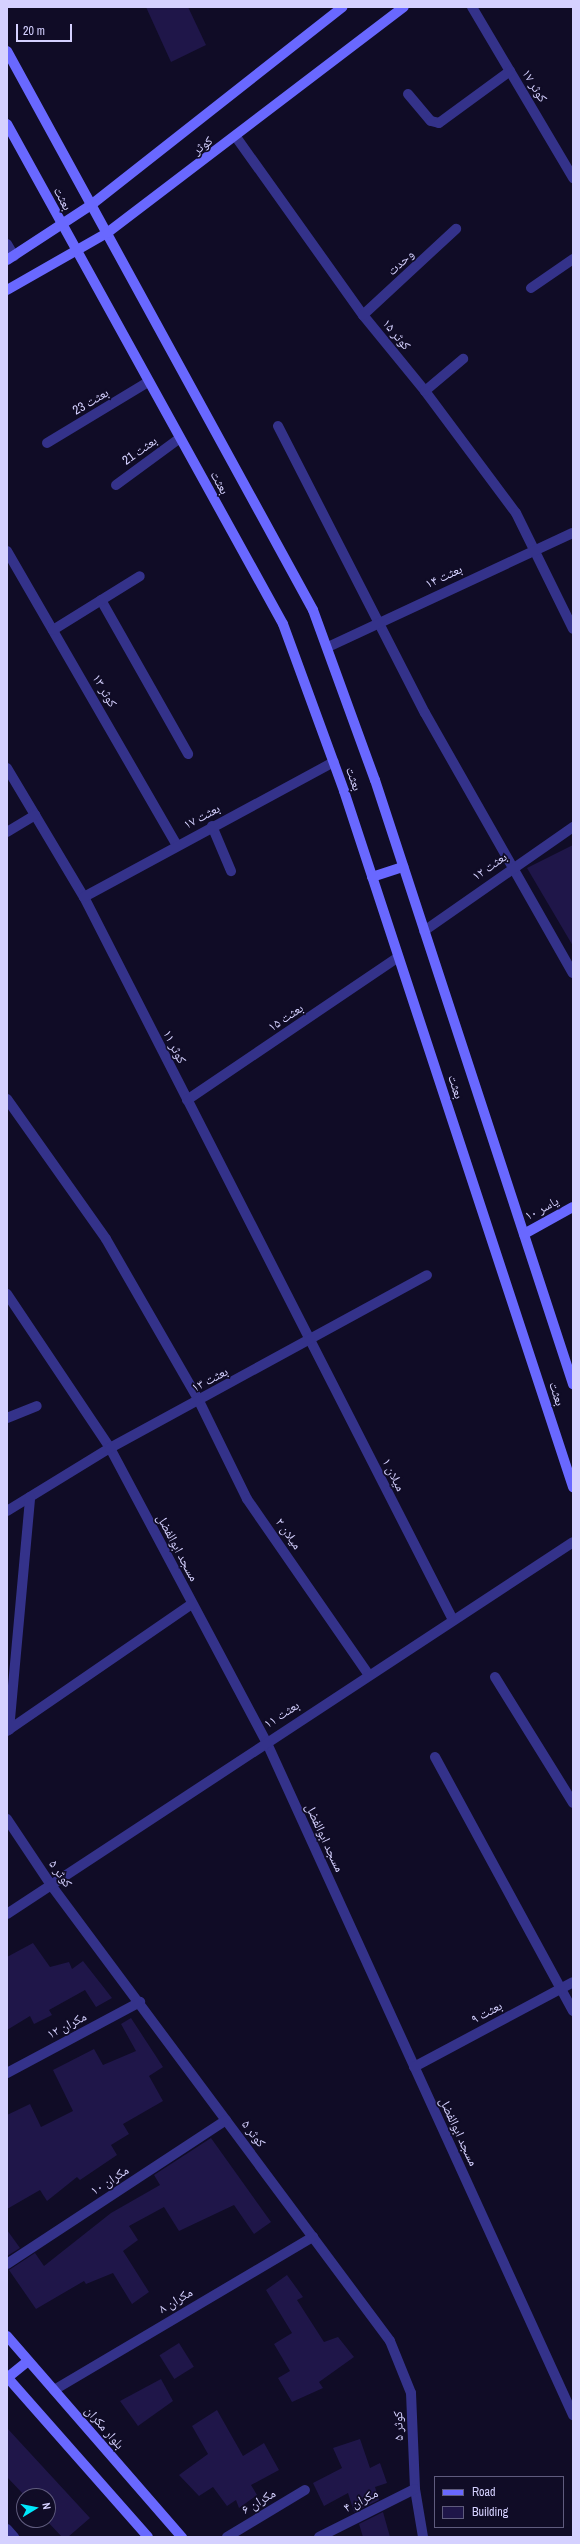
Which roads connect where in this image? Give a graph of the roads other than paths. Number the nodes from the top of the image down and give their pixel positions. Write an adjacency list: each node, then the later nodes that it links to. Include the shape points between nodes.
1 (342, 7): 10 (main road, کوثر)
2 (404, 7): 8 (main road, کوثر)
3 (472, 7): 5 (street, کوثر ۱۷)
4 (7, 51): 10 (main road, بعثت)
5 (510, 71): 6 (street, via 439,123 431,121); 9 (street, کوثر ۱۷)
6 (408, 94)
7 (7, 124): 11 (main road, بعثت)
8 (236, 137): 13 (main road, کوثر); 20 (street, کوثر ۱۵)
9 (573, 178)
10 (92, 204): 11 (main road, کوثر); 13 (main road, بعثت)
11 (62, 226): 15 (main road, بعثت); 16 (main road, کوثر)
12 (456, 229): 20 (street, وحدت)
13 (107, 234): 15 (main road, کوثر); 36 (main road, بعثت, via 313,610)
14 (7, 244): 16 (street)
15 (77, 254): 19 (main road, کوثر); 22 (main road, بعثت)
16 (11, 258)
17 (573, 259): 18 (street)
18 (531, 288)
19 (7, 290)
20 (363, 315): 23 (street, کوثر ۱۵)
21 (464, 359): 23 (street)
22 (148, 382): 25 (main road, بعثت); 26 (street, بعثت 23)
23 (425, 391): 29 (street, کوثر ۱۵, via 516,513)
24 (278, 426): 33 (street)
25 (180, 438): 27 (street, بعثت 21); 38 (main road, بعثت, via 283,624)
26 (47, 444)
27 (116, 485)
28 (573, 532): 29 (street, بعثت ۱۴)
29 (533, 550): 33 (street, بعثت ۱۴); 34 (street, کوثر ۱۵)
30 (7, 551): 35 (street, کوثر ۱۳)
31 (140, 576): 32 (street)
32 (101, 600): 35 (street); 37 (street)
33 (378, 623): 36 (street, بعثت ۱۴); 46 (street)
34 (573, 629)
35 (53, 630): 44 (street, کوثر ۱۳)
36 (328, 647): 45 (main road, بعثت)
37 (188, 754)
38 (334, 762): 41 (street, بعثت ۱۷); 48 (main road, بعثت)
39 (7, 768): 40 (street, کوثر ۱۱)
40 (35, 815): 43 (street); 49 (street, کوثر ۱۱)
41 (212, 826): 44 (street, بعثت ۱۷); 47 (street)
42 (573, 827): 46 (street, بعثت ۱۲)
43 (7, 832)
44 (177, 845): 49 (street, بعثت ۱۷)
45 (403, 867): 48 (main road); 50 (main road, بعثت)
46 (511, 868): 50 (street, بعثت ۱۲); 52 (street)
47 (231, 871)
48 (372, 877): 51 (main road, بعثت)
49 (84, 897): 54 (street, کوثر ۱۱)
50 (424, 931): 56 (main road, بعثت)
51 (398, 957): 54 (street, بعثت ۱۵); 65 (main road, بعثت)
52 (573, 973)
53 (7, 1099): 61 (street, میلان ۲, via 106,1239)
54 (187, 1100): 59 (street, کوثر ۱۱)
55 (573, 1207): 56 (main road, یاسر ۱۰)
56 (524, 1234): 60 (main road, بعثت)
57 (427, 1275): 59 (street, بعثت ۱۳)
58 (7, 1294): 64 (street, مسجد ابوالفضل)
59 (311, 1342): 61 (street, بعثت ۱۳); 70 (street, میلان ۱)
60 (573, 1384)
61 (200, 1400): 64 (street, بعثت ۱۳); 71 (street, میلان ۲, via 247,1499)
62 (37, 1406): 63 (street)
63 (7, 1418)
64 (110, 1448): 66 (street, بعثت ۱۳); 69 (street, مسجد ابوالفضل)
65 (573, 1487)
66 (30, 1497): 67 (street, بعثت ۱۳); 73 (street)
67 (7, 1511)
68 (573, 1542): 70 (street, بعثت ۱۱)
69 (192, 1604): 73 (street); 74 (street, مسجد ابوالفضل)
70 (453, 1620): 71 (street, بعثت ۱۱)
71 (368, 1674): 74 (street, بعثت ۱۱)
72 (496, 1678): 76 (street)
73 (8, 1730)
74 (266, 1741): 78 (street, بعثت ۱۱); 84 (street, مسجد ابوالفضل)
75 (435, 1757): 81 (street)
76 (573, 1803)
77 (7, 1819): 78 (street, کوثر ۵)
78 (51, 1885): 79 (street, بعثت ۱۱); 82 (street, کوثر ۵)
79 (7, 1914)
80 (573, 1982): 81 (street, بعثت ۹)
81 (562, 1988): 83 (street); 84 (street, بعثت ۹)
82 (140, 2002): 85 (street, مکران ۱۲); 86 (street, کوثر ۵)
83 (573, 2011)
84 (414, 2067): 93 (street, مسجد ابوالفضل)
85 (7, 2073)
86 (226, 2120): 87 (street, کوثر ۵); 88 (street, مکران ۱۰)
87 (313, 2237): 92 (street, مکران ۸); 94 (street, کوثر ۵, via 393,2349 411,2392)
88 (7, 2264)
89 (7, 2336): 90 (main road, بلوار مکران)
90 (28, 2361): 91 (main road); 92 (main road, بلوار مکران)
91 (7, 2378): 98 (main road)
92 (54, 2390): 99 (main road, بلوار مکران)
93 (573, 2415)
94 (415, 2489): 101 (street, مکران ۴); 102 (street, کوثر ۵)
95 (305, 2490): 100 (street, مکران ۶)
96 (7, 2529): 97 (street)
97 (14, 2537)
98 (148, 2537)
99 (182, 2537)
100 (227, 2537)
101 (319, 2537)
102 (423, 2537)

